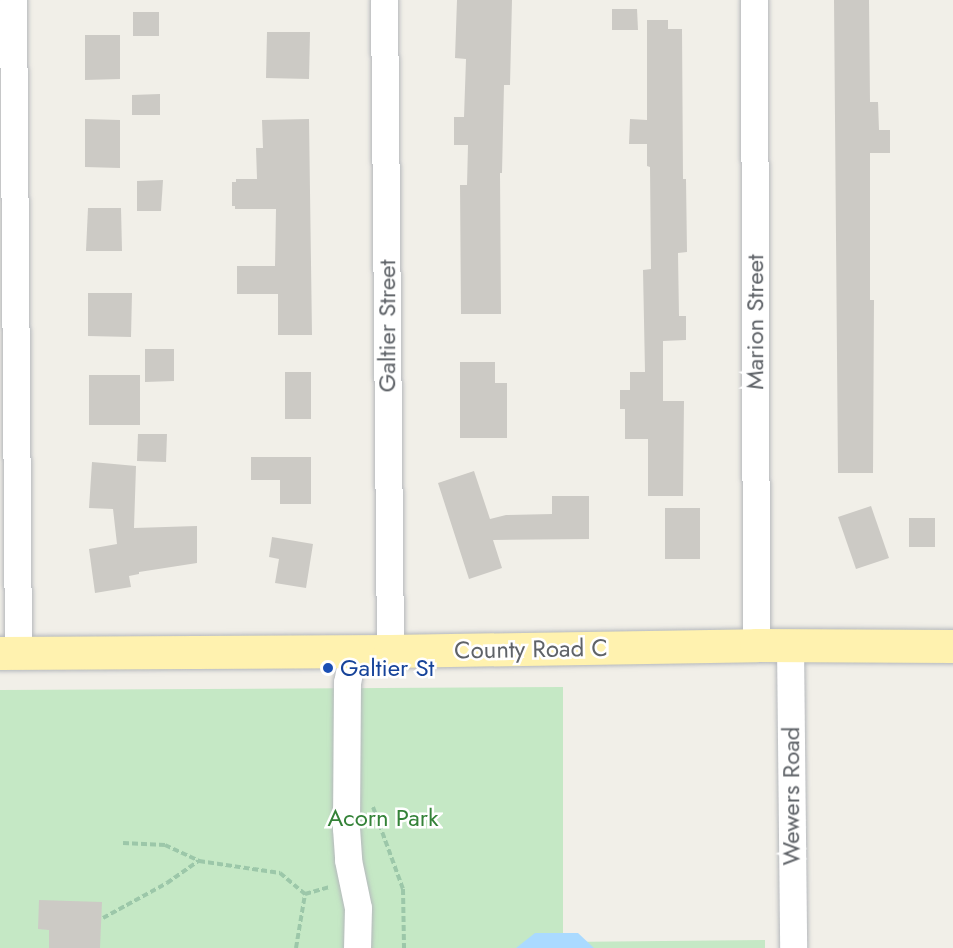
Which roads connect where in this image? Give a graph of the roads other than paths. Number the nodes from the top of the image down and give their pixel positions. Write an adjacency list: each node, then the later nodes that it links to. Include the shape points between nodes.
1 (13, 0): 9 (street)
2 (384, 0): 7 (street, Galtier Street)
3 (754, 0): 4 (street, Marion Street)
4 (756, 645): 5 (main road, County Road C); 7 (main road, County Road C)
5 (790, 645): 6 (main road, County Road C); 11 (street, Wewers Road)
6 (953, 646)
7 (390, 651): 8 (main road, County Road C)
8 (353, 652): 9 (main road, County Road C); 10 (street, via 347,682 346,806 348,860 358,909)
9 (9, 653)
10 (357, 948)
11 (793, 948)

